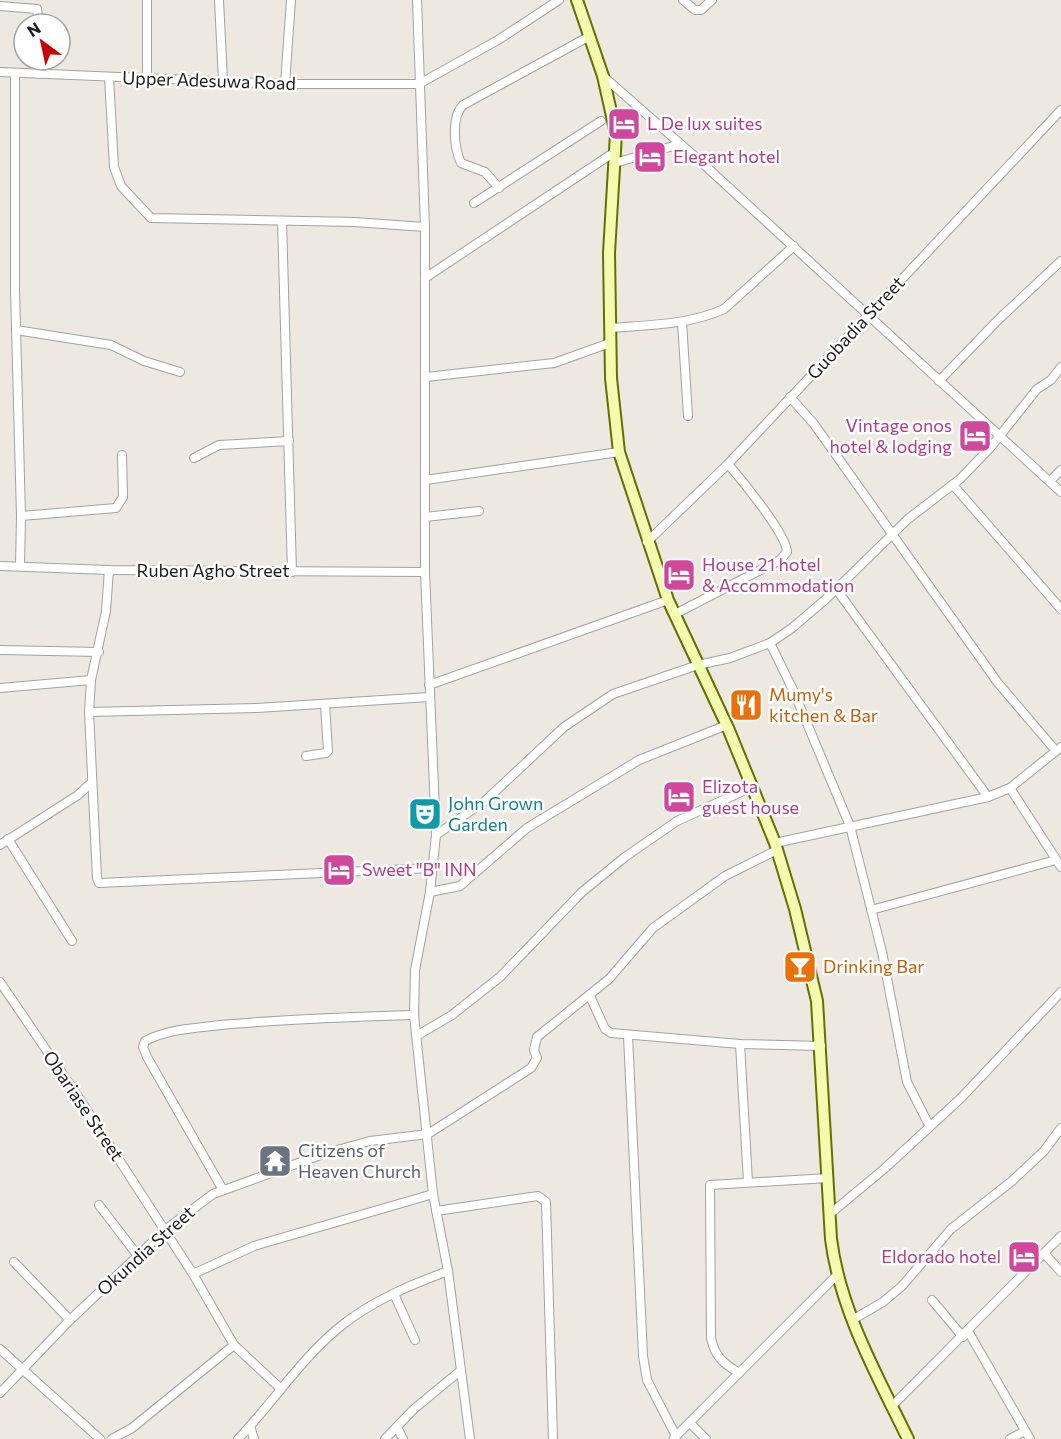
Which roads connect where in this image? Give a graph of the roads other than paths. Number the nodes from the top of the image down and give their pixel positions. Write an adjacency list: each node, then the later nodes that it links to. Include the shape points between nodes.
1 (147, 0): 17 (street)
2 (219, 0): 18 (street)
3 (291, 0): 19 (street)
4 (417, 0): 20 (street)
5 (559, 0): 20 (street)
6 (577, 0): 11 (street)
7 (683, 0): 8 (street, via 695,10)
8 (712, 0)
9 (0, 6): 10 (street)
10 (37, 12)
11 (590, 36): 15 (street); 26 (street, via 457,111 461,163 485,172)
12 (0, 72): 13 (street, Upper Adesuwa Road)
13 (15, 74): 14 (street, Upper Adesuwa Road); 36 (street)
14 (39, 74): 16 (street, Upper Adesuwa Road)
15 (603, 76): 23 (street); 24 (street, via 614,118)
16 (109, 77): 17 (street, Upper Adesuwa Road); 28 (street, via 114,167 121,186 151,218)
17 (147, 77): 18 (street, Upper Adesuwa Road)
18 (223, 81): 19 (street, Upper Adesuwa Road)
19 (285, 84): 20 (street, Upper Adesuwa Road)
20 (419, 84): 29 (street)
21 (1061, 110): 33 (street, Guobadia Street)
22 (601, 121): 26 (street)
23 (680, 144): 25 (street); 30 (street)
24 (616, 151): 25 (street); 32 (street)
25 (615, 163): 35 (street, via 609,253)
26 (499, 188): 27 (street)
27 (474, 203)
28 (282, 221): 29 (street); 45 (street)
29 (425, 227): 32 (street)
30 (794, 246): 33 (street); 34 (street, via 724,309)
31 (1061, 261): 41 (street)
32 (425, 278): 40 (street)
33 (867, 316): 41 (street); 42 (street, Guobadia Street)
34 (682, 322): 35 (street); 43 (street)
35 (610, 328): 37 (street)
36 (16, 330): 39 (street, via 111,345); 56 (street)
37 (610, 343): 40 (street, via 555,363); 46 (street)
38 (1061, 368): 44 (street, via 1052,380 1037,389)
39 (180, 372)
40 (426, 377): 51 (street)
41 (939, 381): 44 (street)
42 (790, 397): 49 (street, Guobadia Street); 58 (street, via 814,424)
43 (688, 416)
44 (999, 434): 52 (street); 53 (street)
45 (289, 441): 48 (street, via 219,445); 63 (street)
46 (620, 452): 51 (street); 59 (street)
47 (122, 455): 56 (street, via 123,497 116,508)
48 (194, 458)
49 (728, 465): 59 (street, Guobadia Street); 68 (street, via 749,488 787,552 780,560)
50 (1061, 470): 52 (street)
51 (426, 480): 57 (street)
52 (1050, 481): 54 (street)
53 (953, 485): 58 (street); 67 (street)
54 (1061, 492)
55 (479, 511): 57 (street)
56 (21, 516): 61 (street)
57 (425, 517): 64 (street)
58 (892, 534): 65 (street); 80 (street, via 998,684)
59 (647, 542): 66 (street)
60 (0, 566): 61 (street, Ruben Agho Street)
61 (20, 566): 62 (street, Ruben Agho Street)
62 (109, 570): 63 (street, Ruben Agho Street); 71 (street)
63 (292, 572): 64 (street, Ruben Agho Street)
64 (425, 572): 74 (street)
65 (836, 589): 69 (street); 85 (street)
66 (668, 600): 68 (street); 74 (street)
67 (1061, 609)
68 (675, 614): 72 (street)
69 (770, 643): 72 (street); 86 (street)
70 (0, 650): 71 (street)
71 (99, 651): 73 (street)
72 (698, 665): 79 (street); 87 (street, via 613,694 592,707 536,750 485,801)
73 (91, 681): 75 (street); 78 (street)
74 (429, 685): 76 (street)
75 (0, 688)
76 (429, 697): 77 (street); 87 (street)
77 (325, 704): 78 (street); 81 (street, via 328,751)
78 (89, 712): 82 (street)
79 (727, 725): 83 (street); 93 (street, via 639,759 527,828 460,886)
80 (1059, 749): 84 (street)
81 (306, 756)
82 (92, 782): 88 (street); 92 (street, via 97,878 103,885)
83 (752, 787): 90 (street); 100 (street, via 677,821 625,857 582,892 500,977 452,1015)
84 (1010, 788): 85 (street); 91 (street)
85 (988, 797): 86 (street)
86 (850, 826): 90 (street); 94 (street)
87 (436, 835): 92 (street)
88 (8, 839): 89 (street); 95 (street)
89 (0, 845)
90 (776, 847): 98 (street, via 725,876 653,928); 103 (street, via 812,974)
91 (1058, 863): 94 (street)
92 (433, 868): 93 (street)
93 (430, 892): 99 (street, via 415,970)
94 (871, 910): 104 (street, via 907,1082)
95 (72, 941)
96 (0, 982): 114 (street, Obariase Street)
97 (1061, 992): 104 (street, via 961,1098)
98 (590, 996): 101 (street, via 605,1029); 106 (street, via 537,1037 537,1058 531,1068)
99 (414, 1015): 100 (street); 109 (street, via 281,1019 194,1028 145,1041 147,1058)
100 (418, 1035): 106 (street)
101 (628, 1036): 102 (street); 141 (street, via 643,1356 647,1380)
102 (740, 1044): 103 (street); 108 (street)
103 (821, 1047): 107 (street)
104 (929, 1125): 113 (street)
105 (1061, 1128): 126 (street, via 1044,1151 1012,1181 951,1229 902,1286)
106 (428, 1134): 109 (street, Okundia Street, via 370,1141 326,1153); 110 (street)
107 (828, 1178): 108 (street); 113 (street)
108 (748, 1182): 133 (street, via 710,1185 709,1192 711,1338 721,1362)
109 (223, 1190): 114 (street, Okundia Street, via 187,1211)
110 (433, 1194): 112 (street); 121 (street, via 254,1246)
111 (99, 1205): 117 (street)
112 (436, 1211): 119 (street); 149 (street, via 538,1196 546,1202)
113 (830, 1214): 122 (street)
114 (165, 1230): 117 (street, Okundia Street); 121 (street, Obariase Street)
115 (1061, 1236): 116 (street)
116 (1044, 1253): 120 (street); 127 (street)
117 (138, 1256): 125 (street, Okundia Street)
118 (14, 1262): 125 (street)
119 (448, 1271): 123 (street); 132 (street)
120 (1061, 1272)
121 (193, 1274): 129 (street, Obariase Street)
122 (837, 1275): 126 (street); 133 (street)
123 (394, 1294): 128 (street); 134 (street, via 339,1328)
124 (932, 1300): 127 (street)
125 (70, 1320): 131 (street, Okundia Street)
126 (852, 1320): 136 (street)
127 (965, 1334): 136 (street); 140 (street)
128 (414, 1340)
129 (234, 1345): 134 (street, Obariase Street); 143 (street, via 132,1428)
130 (0, 1349): 131 (street)
131 (23, 1369): 135 (street, Okundia Street); 142 (street)
132 (460, 1371): 139 (street); 148 (street)
133 (739, 1373): 137 (street)
134 (281, 1389): 138 (street)
135 (0, 1393)
136 (892, 1406): 151 (street)
137 (690, 1422): 141 (street); 150 (street)
138 (250, 1426): 144 (street); 145 (street)
139 (397, 1427): 146 (street); 147 (street)
140 (1027, 1435): 152 (street)
141 (674, 1437)
142 (100, 1439)
143 (112, 1439)
144 (238, 1439)
145 (254, 1439)
146 (385, 1439)
147 (403, 1439)
148 (470, 1439)
149 (553, 1439)
150 (706, 1439)
151 (908, 1439)
152 (1010, 1439)

